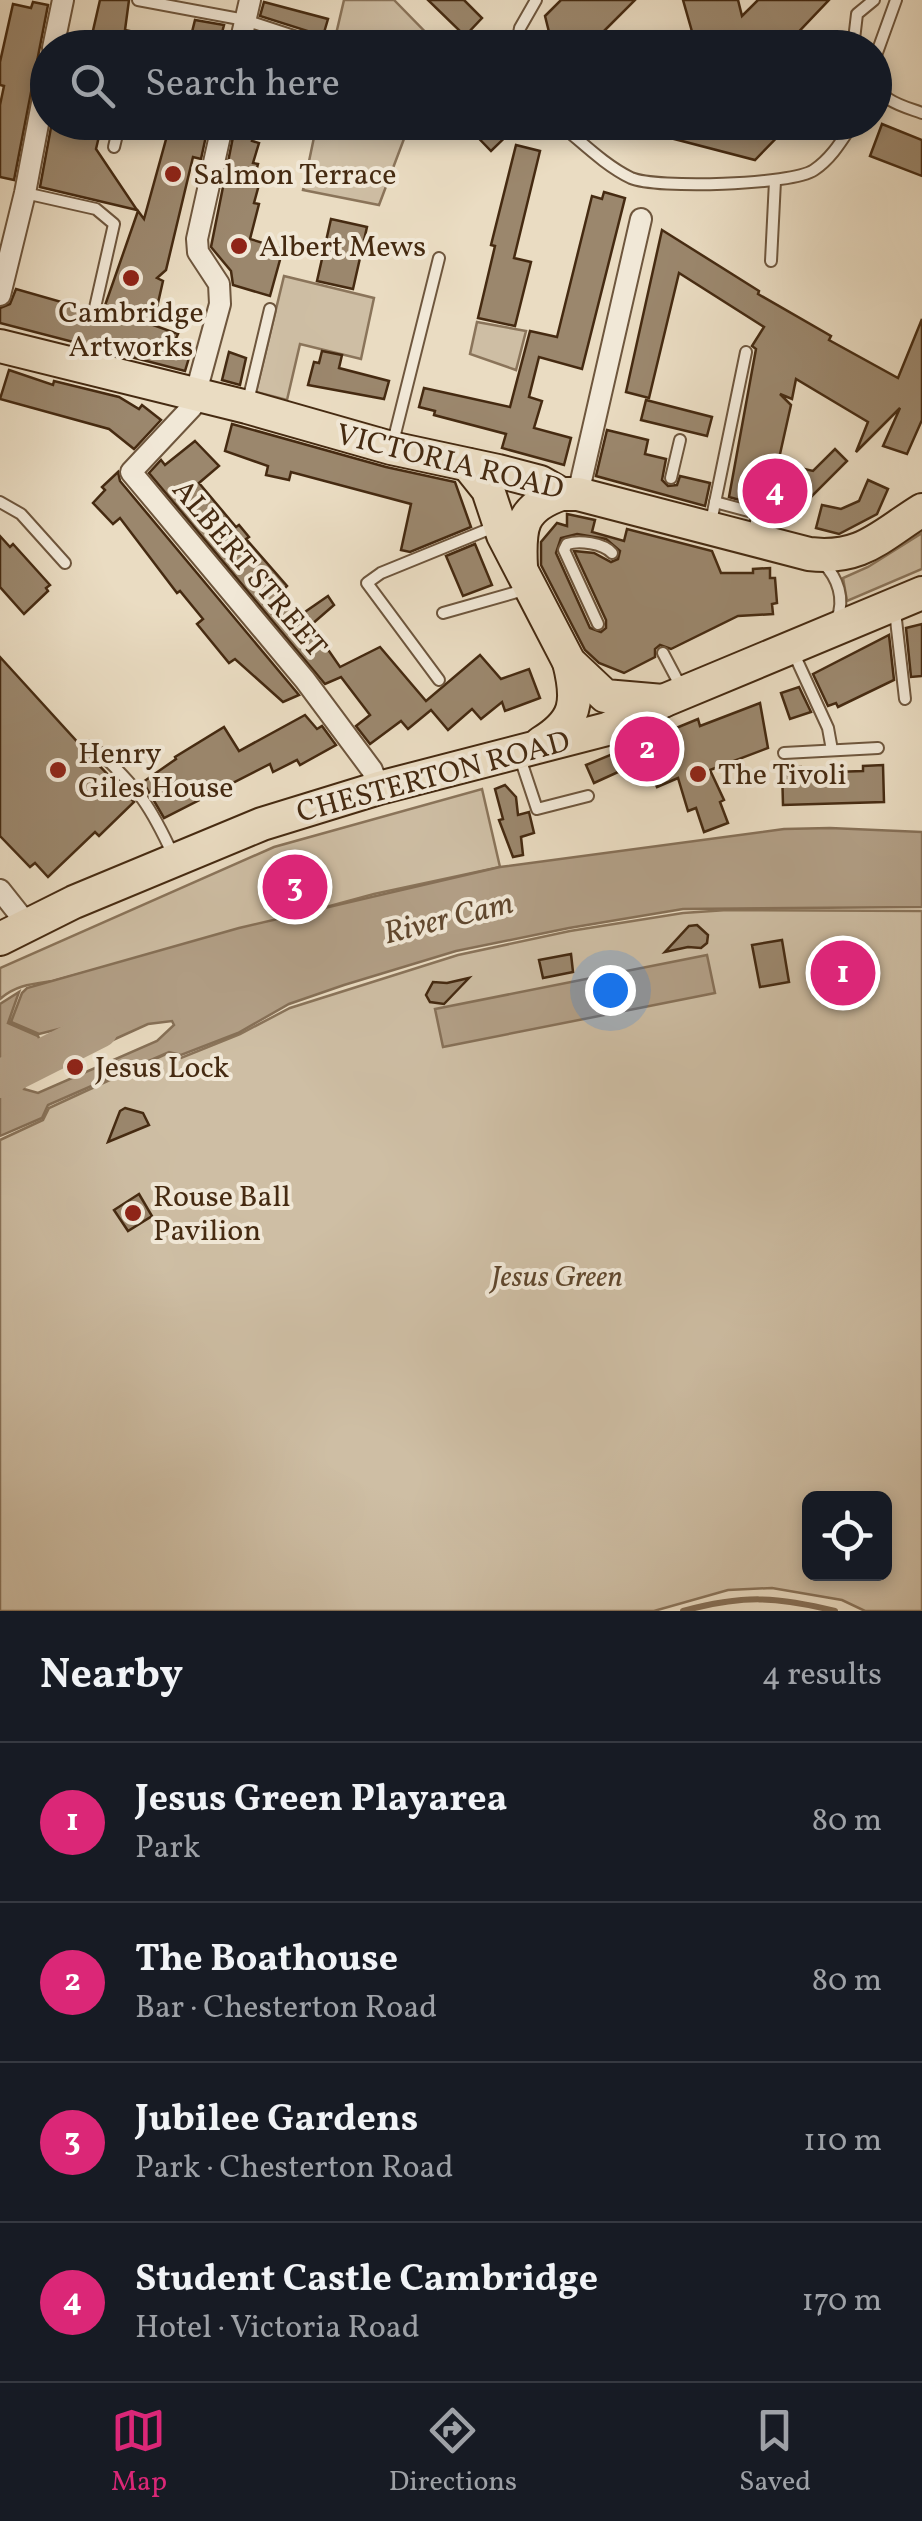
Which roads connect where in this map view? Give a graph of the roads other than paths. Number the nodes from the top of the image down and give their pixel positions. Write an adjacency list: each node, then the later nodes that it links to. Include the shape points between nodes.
1 (63, 0): 7 (street)
2 (138, 0): 6 (lane)
3 (536, 0): 9 (lane)
4 (874, 0): 10 (lane, via 857,14)
5 (896, 0): 11 (lane)
6 (248, 10): 8 (lane)
7 (56, 30)
8 (291, 30)
9 (520, 30)
10 (855, 30)
11 (885, 30)
12 (892, 102): 13 (lane)
13 (922, 113)
14 (35, 140): 21 (street)
15 (116, 140): 19 (lane)
16 (219, 140): 30 (street, via 198,252 219,284 220,304)
17 (581, 140): 20 (lane, via 634,180)
18 (842, 140): 20 (lane, via 813,171)
19 (114, 147)
20 (776, 181): 24 (lane)
21 (25, 193): 25 (street); 27 (lane, via 96,210 114,224)
22 (641, 218): 36 (street)
23 (439, 258): 33 (lane)
24 (771, 261)
25 (0, 295)
26 (270, 309): 31 (lane)
27 (94, 312)
28 (0, 346): 30 (main road, VICTORIA ROAD)
29 (746, 352): 39 (lane)
30 (195, 394): 31 (main road, VICTORIA ROAD); 61 (street, ALBERT STREET, via 182,420 131,472 306,680)
31 (247, 407): 33 (main road, VICTORIA ROAD)
32 (680, 440): 35 (lane)
33 (391, 448): 34 (main road, VICTORIA ROAD)
34 (468, 465): 36 (main road, VICTORIA ROAD); 41 (main road, via 488,490)
35 (671, 478)
36 (570, 494): 39 (main road, VICTORIA ROAD); 45 (main road, via 544,500 527,515 520,534)
37 (922, 494): 40 (main road, VICTORIA ROAD)
38 (0, 502): 44 (lane, via 21,514)
39 (712, 515): 43 (main road, VICTORIA ROAD, via 756,540)
40 (908, 519): 43 (main road, VICTORIA ROAD, via 862,549 835,557)
41 (500, 525): 45 (main road); 53 (lane, via 367,583)
42 (612, 553): 48 (lane, via 573,542 564,550)
43 (809, 554): 49 (lane, via 827,565 840,590 841,610)
44 (65, 563)
45 (526, 577): 47 (lane); 52 (main road)
46 (908, 598): 49 (main road, CHESTERTON ROAD); 55 (lane)
47 (443, 613)
48 (598, 624)
49 (826, 634): 50 (main road, CHESTERTON ROAD)
50 (790, 646): 54 (main road, CHESTERTON ROAD); 57 (lane)
51 (663, 653): 54 (lane)
52 (569, 662): 54 (main road, via 605,696); 59 (main road, via 576,691 572,712 561,730)
53 (438, 680)
54 (673, 696): 59 (main road, CHESTERTON ROAD, via 607,728)
55 (906, 699)
56 (878, 748): 57 (lane)
57 (832, 750): 60 (lane)
58 (99, 752): 63 (lane, via 134,784)
59 (523, 752): 61 (main road, CHESTERTON ROAD); 62 (lane, via 538,809)
60 (784, 753)
61 (380, 788): 63 (main road, CHESTERTON ROAD, via 262,824)
62 (588, 796)
63 (176, 860): 65 (main road, CHESTERTON ROAD)
64 (0, 890): 65 (street)
65 (14, 932)

